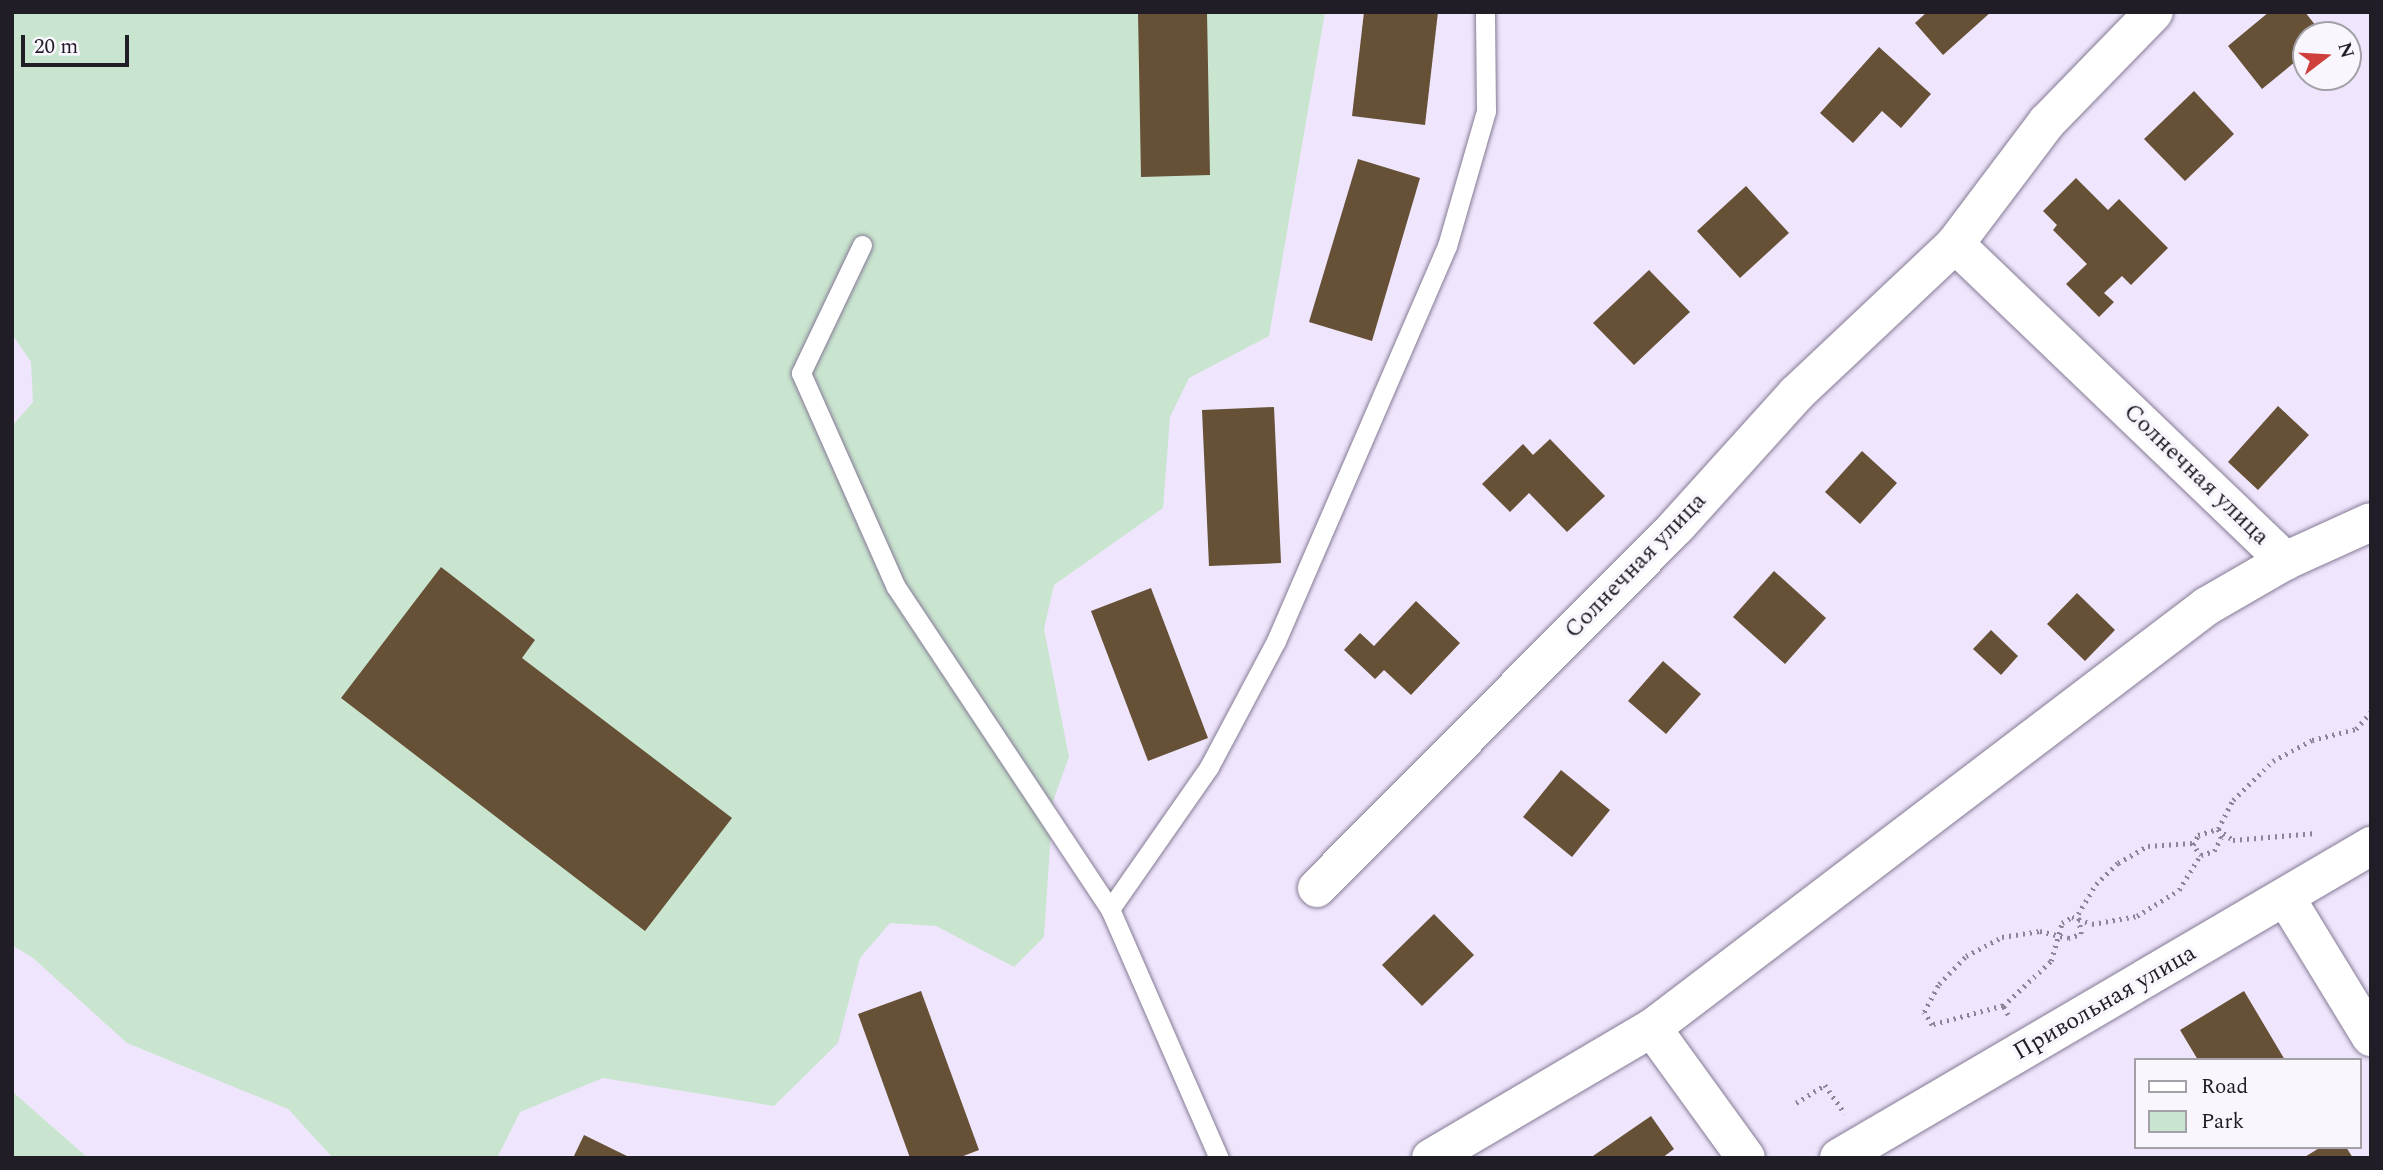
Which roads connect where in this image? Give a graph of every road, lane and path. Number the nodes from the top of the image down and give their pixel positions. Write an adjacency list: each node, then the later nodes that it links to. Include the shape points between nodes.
1 (1485, 12): 15 (lane, via 1486,111 1447,246 1276,641 1209,767)
2 (2154, 12): 3 (street, Солнечная улица, via 2047,122)
3 (1955, 244): 6 (street, Солнечная улица); 13 (street, Солнечная улица, via 1796,394 1676,527)
4 (862, 245): 15 (lane, via 801,373 896,587)
5 (2371, 522): 6 (street)
6 (2285, 561): 18 (street, via 2207,606)
7 (2371, 712): 8 (path, via 2356,729 2312,740 2273,761 2233,800)
8 (2218, 829): 9 (path, via 2233,840); 10 (path, via 2198,835); 12 (path, via 2221,838 2214,851)
9 (2321, 832)
10 (2192, 843): 12 (path); 16 (path, via 2148,846 2118,863 2096,884 2078,914 2081,934 2068,938)
11 (2371, 846): 14 (street, Привольная улица)
12 (2201, 855): 16 (path, via 2179,890 2137,916 2092,924 2072,918)
13 (1317, 888)
14 (2286, 898): 20 (street); 24 (street, Привольная улица)
15 (1110, 909): 21 (lane)
16 (2057, 932): 17 (path, via 2051,961); 17 (path, via 2002,937 1966,956 1939,984 1924,1013 1932,1025)
17 (2003, 1006): 19 (path)
18 (1652, 1028): 22 (street); 23 (street)
19 (2016, 1028)
20 (2371, 1037)
21 (1219, 1158)
22 (1431, 1158)
23 (1746, 1158)
24 (1839, 1158)

